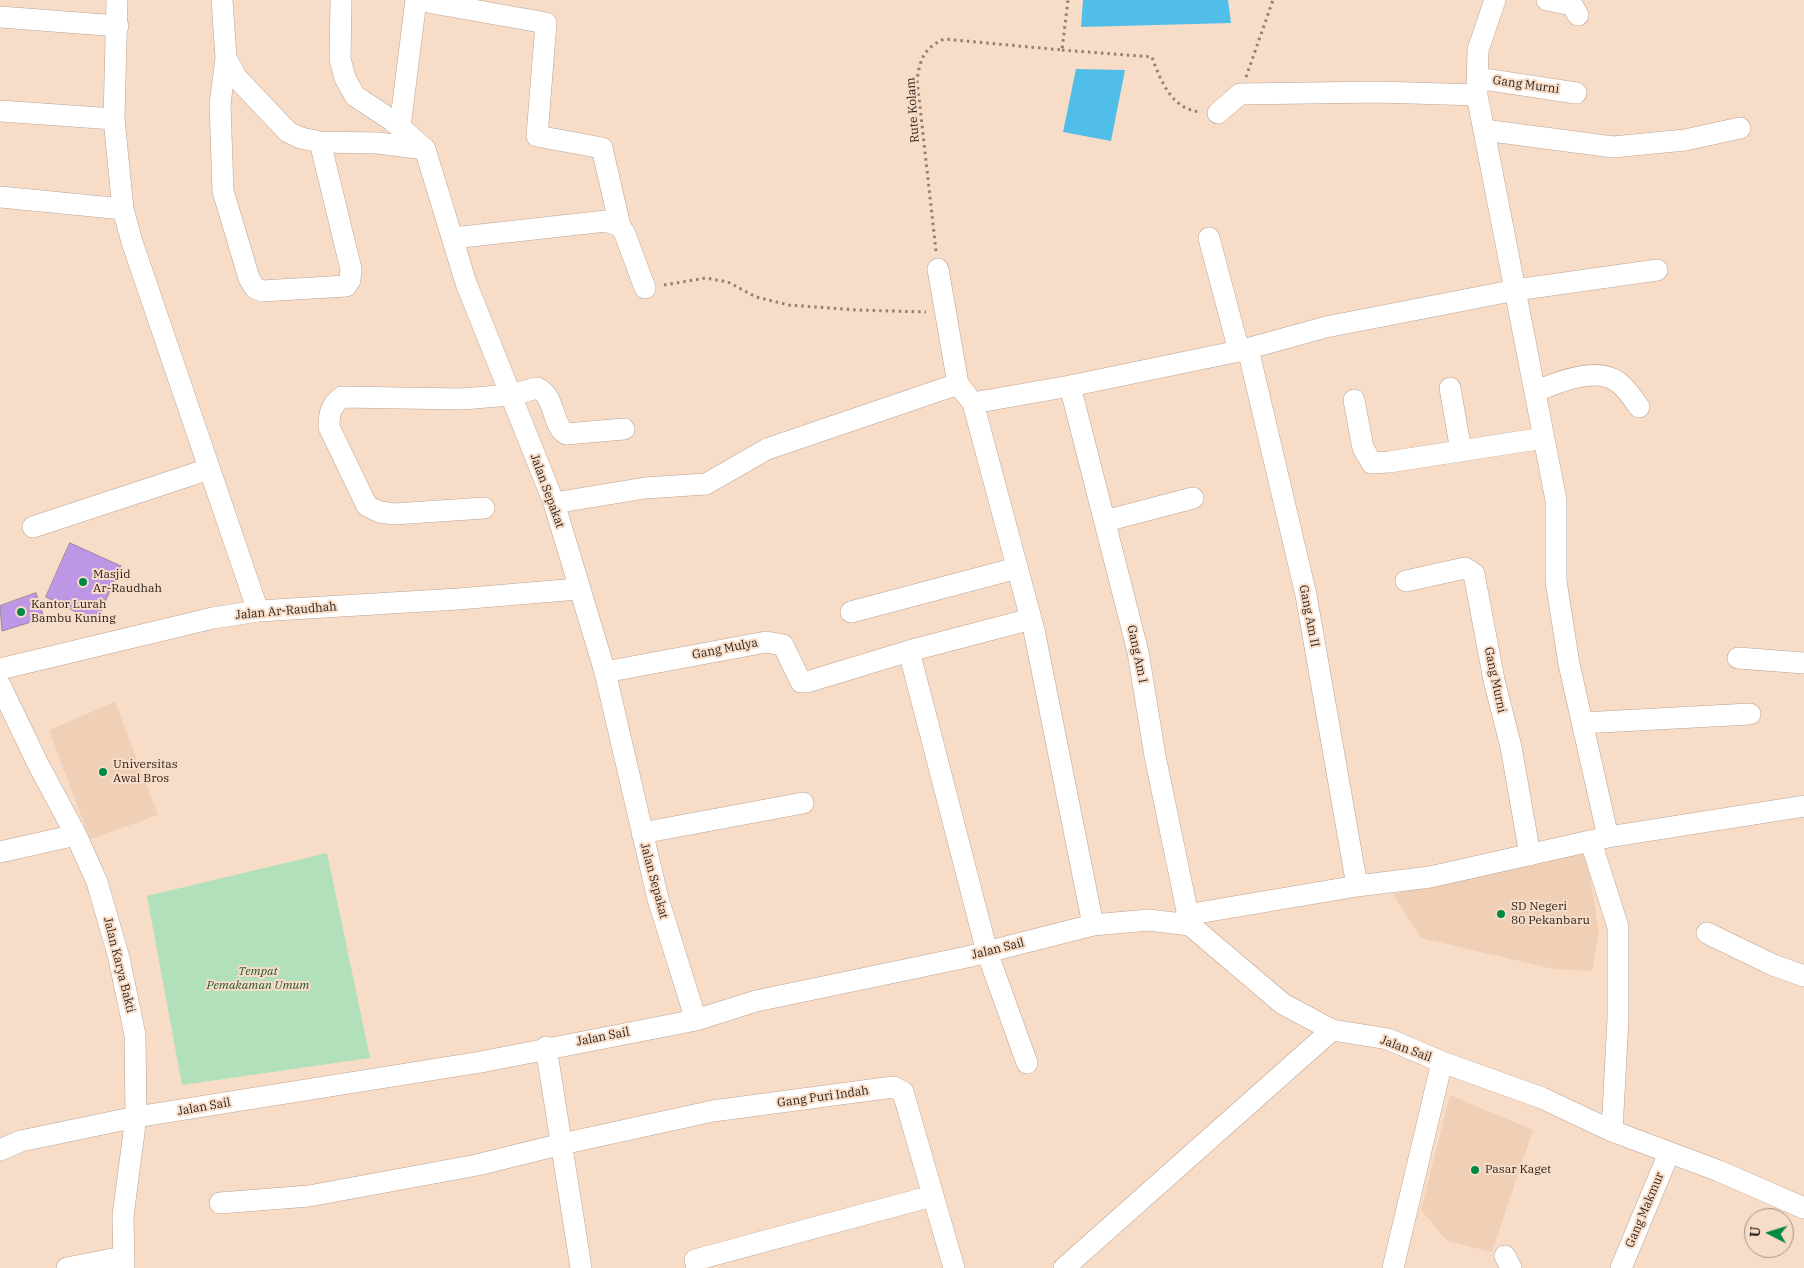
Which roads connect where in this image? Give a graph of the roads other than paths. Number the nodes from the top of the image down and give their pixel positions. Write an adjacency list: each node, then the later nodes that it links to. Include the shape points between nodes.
1 (117, 0): 8 (street)
2 (222, 0): 9 (street)
3 (341, 0): 15 (street, via 340,59 346,78 355,96)
4 (1495, 0): 10 (street, Gang Murni, via 1478,50)
5 (1547, 0): 6 (street, via 1572,5)
6 (1578, 14)
7 (0, 17): 8 (street)
8 (118, 26): 14 (street)
9 (226, 58): 18 (street, via 236,77 288,132); 18 (street, via 220,104 223,191 249,278 255,288 262,291 346,286 350,280 351,269)
10 (1477, 86): 11 (street, Gang Murni); 13 (street, via 1379,92 1240,94); 17 (street)
11 (1576, 93)
12 (0, 111): 14 (street)
13 (1218, 114)
14 (114, 119): 21 (street)
15 (400, 127): 19 (street); 22 (street, via 416,0 546,23 537,136 602,148)
16 (1740, 128): 17 (street, via 1685,140 1613,147)
17 (1484, 130): 28 (street)
18 (320, 142): 19 (street, via 378,143)
19 (425, 149): 23 (street, Jalan Sepakat)
20 (0, 196): 21 (street)
21 (123, 209): 41 (street)
22 (620, 226): 23 (street, via 606,221); 27 (street)
23 (453, 238): 34 (street, Jalan Sepakat, via 466,282)
24 (1209, 238): 29 (street, Gang Am II)
25 (938, 269): 30 (street)
26 (1657, 270): 28 (street)
27 (646, 288)
28 (1516, 290): 29 (street, via 1326,327); 33 (street)
29 (1243, 350): 31 (street); 68 (street, Gang Am II, via 1306,595)
30 (958, 384): 36 (street); 43 (street, via 767,449 706,484 645,488)
31 (1070, 386): 36 (street); 45 (street, Gang Am I)
32 (1450, 388): 40 (street)
33 (1535, 392): 37 (street, via 1562,381 1601,375 1618,382); 39 (street)
34 (511, 395): 38 (street, via 541,390 551,404 561,431 566,434); 43 (street, Jalan Sepakat); 44 (street, via 427,400 342,397 333,404 329,414 334,441 367,506 394,514)
35 (1354, 400): 40 (street, via 1362,448 1372,463)
36 (973, 403): 47 (street)
37 (1639, 407)
38 (624, 429)
39 (1544, 438): 40 (street); 60 (street, via 1556,500 1556,581)
40 (1461, 451)
41 (209, 469): 46 (street); 50 (street)
42 (1193, 498): 45 (street)
43 (554, 503): 49 (street, Jalan Sepakat)
44 (484, 508)
45 (1105, 521): 69 (street, Gang Am I, via 1138,652)
46 (32, 527)
47 (1017, 568): 51 (street); 52 (street)
48 (1406, 581): 67 (street, Gang Murni, via 1465,568 1474,574)
49 (578, 588): 50 (street, Jalan Ar-Raudhah, via 448,600); 57 (street, Jalan Sepakat)
50 (258, 611): 56 (street, Jalan Ar-Raudhah, via 213,618)
51 (851, 612)
52 (1031, 619): 53 (street, Gang Mulya); 70 (street)
53 (909, 651): 57 (street, Gang Mulya, via 807,682 801,682 796,675 783,645 766,642); 72 (street)
54 (1738, 658): 55 (street)
55 (1804, 663)
56 (0, 669)
57 (605, 672): 63 (street, Jalan Sepakat)
58 (0, 685): 64 (street, Jalan Karya Bakti)
59 (1750, 714): 60 (street)
60 (1582, 723): 65 (street)
61 (803, 803): 63 (street)
62 (1804, 806): 65 (street)
63 (642, 833): 74 (street, Jalan Sepakat, via 658,899)
64 (76, 835): 66 (street); 79 (street, Jalan Karya Bakti, via 97,882 119,958 135,1035)
65 (1600, 840): 67 (street); 80 (street, via 1618,928 1619,1000)
66 (0, 852)
67 (1530, 855): 68 (street, via 1430,878)
68 (1357, 886): 69 (street)
69 (1188, 920): 70 (street, Jalan Sail); 75 (street, Jalan Sail, via 1283,1004)
70 (1092, 925): 72 (street, Jalan Sail)
71 (1707, 933): 73 (street, via 1773,965)
72 (987, 952): 74 (street, Jalan Sail, via 756,1001); 78 (street)
73 (1804, 976)
74 (696, 1020): 76 (street, Jalan Sail)
75 (1332, 1030): 77 (street, Jalan Sail, via 1388,1039); 92 (street)
76 (546, 1048): 79 (street, Jalan Sail, via 398,1076); 81 (street)
77 (1442, 1062): 80 (street, Jalan Sail, via 1542,1098); 93 (street)
78 (1027, 1063)
79 (136, 1117): 82 (street, Jalan Sail, via 21,1141); 87 (street, Jalan Karya Bakti, via 123,1216)
80 (1612, 1131): 83 (street, Jalan Sail)
81 (562, 1144): 84 (street, Gang Puri Indah, via 712,1112 893,1087 902,1092); 85 (street, Gang Puri Indah, via 477,1165 309,1196); 89 (street)
82 (0, 1150)
83 (1669, 1153): 86 (street, Jalan Sail); 94 (street, Gang Makmur)
84 (932, 1196): 90 (street, via 695,1260); 91 (street, Gang Puri Indah)
85 (220, 1203)
86 (1804, 1208)
87 (124, 1262): 88 (street)
88 (67, 1268)
89 (581, 1268)
90 (697, 1268)
91 (954, 1268)
92 (1064, 1268)
93 (1392, 1268)
94 (1621, 1268)

